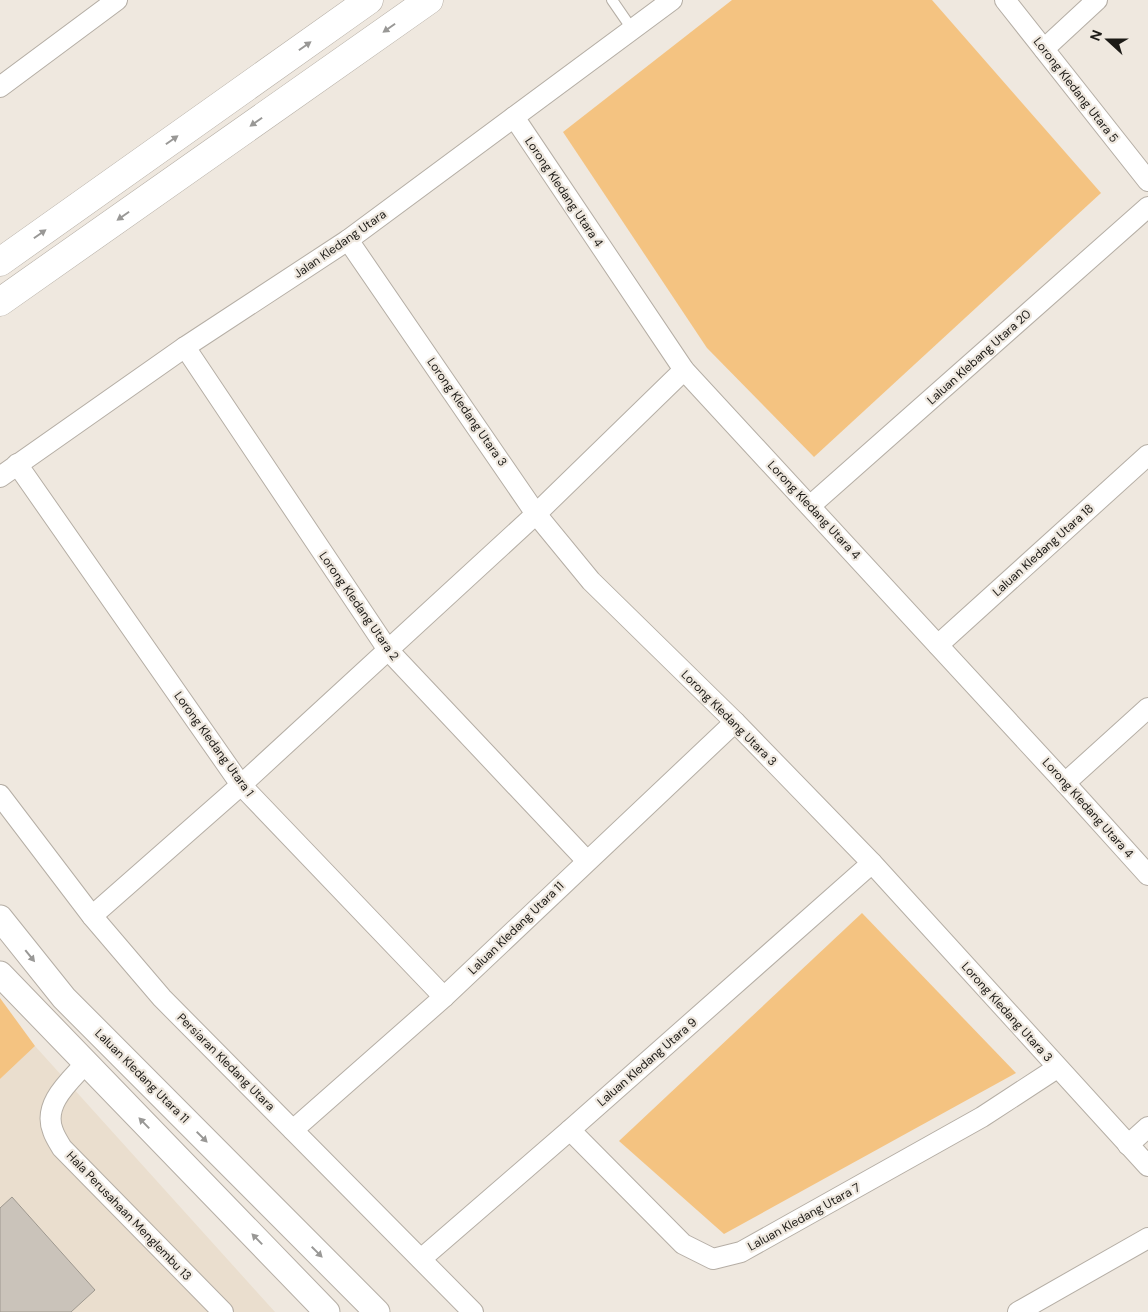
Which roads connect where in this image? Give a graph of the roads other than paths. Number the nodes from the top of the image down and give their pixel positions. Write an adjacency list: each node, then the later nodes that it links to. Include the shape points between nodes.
1 (117, 0): 10 (street)
2 (369, 0): 15 (main road, one-way to 2)
3 (428, 0): 16 (main road, one-way to 16)
4 (612, 0): 8 (lane)
5 (672, 0): 8 (street, Jalan Kledang Utara)
6 (1005, 0): 9 (street, Lorong Kledang Utara 5)
7 (1097, 0): 9 (street)
8 (632, 29): 11 (street, Jalan Kledang Utara)
9 (1044, 49): 12 (street, Lorong Kledang Utara 5)
10 (0, 87)
11 (514, 117): 14 (street, Jalan Kledang Utara); 18 (street, Lorong Kledang Utara 4)
12 (1148, 181)
13 (1148, 207): 22 (street, Laluan Klebang Utara 20)
14 (348, 240): 17 (street, Jalan Kledang Utara); 23 (street, Lorong Kledang Utara 3)
15 (0, 262)
16 (0, 302)
17 (185, 347): 20 (street, Jalan Kledang Utara); 25 (street, Lorong Kledang Utara 2)
18 (684, 370): 22 (street, Lorong Kledang Utara 4); 23 (street)
19 (1148, 455): 24 (street, Laluan Kledang Utara 18)
20 (17, 464): 21 (street, Jalan Kledang Utara); 29 (street, Lorong Kledang Utara 1)
21 (0, 477)
22 (810, 506): 24 (street, Lorong Kledang Utara 4)
23 (536, 514): 25 (street); 27 (street, Lorong Kledang Utara 3, via 591,581)
24 (938, 645): 28 (street, Lorong Kledang Utara 4)
25 (388, 650): 29 (street); 31 (street, Lorong Kledang Utara 2)
26 (1148, 708): 28 (street)
27 (735, 722): 31 (street, Laluan Kledang Utara 11); 32 (street, Lorong Kledang Utara 3)
28 (1066, 783): 33 (street, Lorong Kledang Utara 4)
29 (241, 785): 34 (street); 37 (street, Lorong Kledang Utara 1)
30 (0, 795): 34 (street, Persiaran Kledang Utara)
31 (587, 861): 37 (street, Laluan Kledang Utara 11)
32 (872, 863): 39 (street, Lorong Kledang Utara 3); 42 (street, Laluan Kledang Utara 9)
33 (1148, 875)
34 (92, 916): 41 (street, Persiaran Kledang Utara, via 162,998)
35 (0, 918): 49 (street, Laluan Kledang Utara 11, one-way to 49, via 64,998)
36 (0, 974): 38 (street)
37 (444, 997): 41 (street, Laluan Kledang Utara 11)
38 (86, 1063): 47 (street, Hala Perusahaan Menglembu 13, via 61,1091 51,1108 55,1136 62,1148); 48 (street, one-way to 38)
39 (1058, 1068): 42 (street, Laluan Kledang Utara 7, via 982,1117 741,1252 712,1259 683,1244); 43 (street, Lorong Kledang Utara 3)
40 (1148, 1127): 43 (street)
41 (294, 1130): 46 (street, Persiaran Kledang Utara)
42 (570, 1130): 46 (street, Laluan Kledang Utara 9)
43 (1128, 1145): 44 (street, Lorong Kledang Utara 3)
44 (1148, 1166)
45 (1148, 1238): 51 (street)
46 (421, 1259): 50 (street, Persiaran Kledang Utara)
47 (223, 1312)
48 (327, 1312)
49 (377, 1312)
50 (473, 1312)
51 (1018, 1312)

